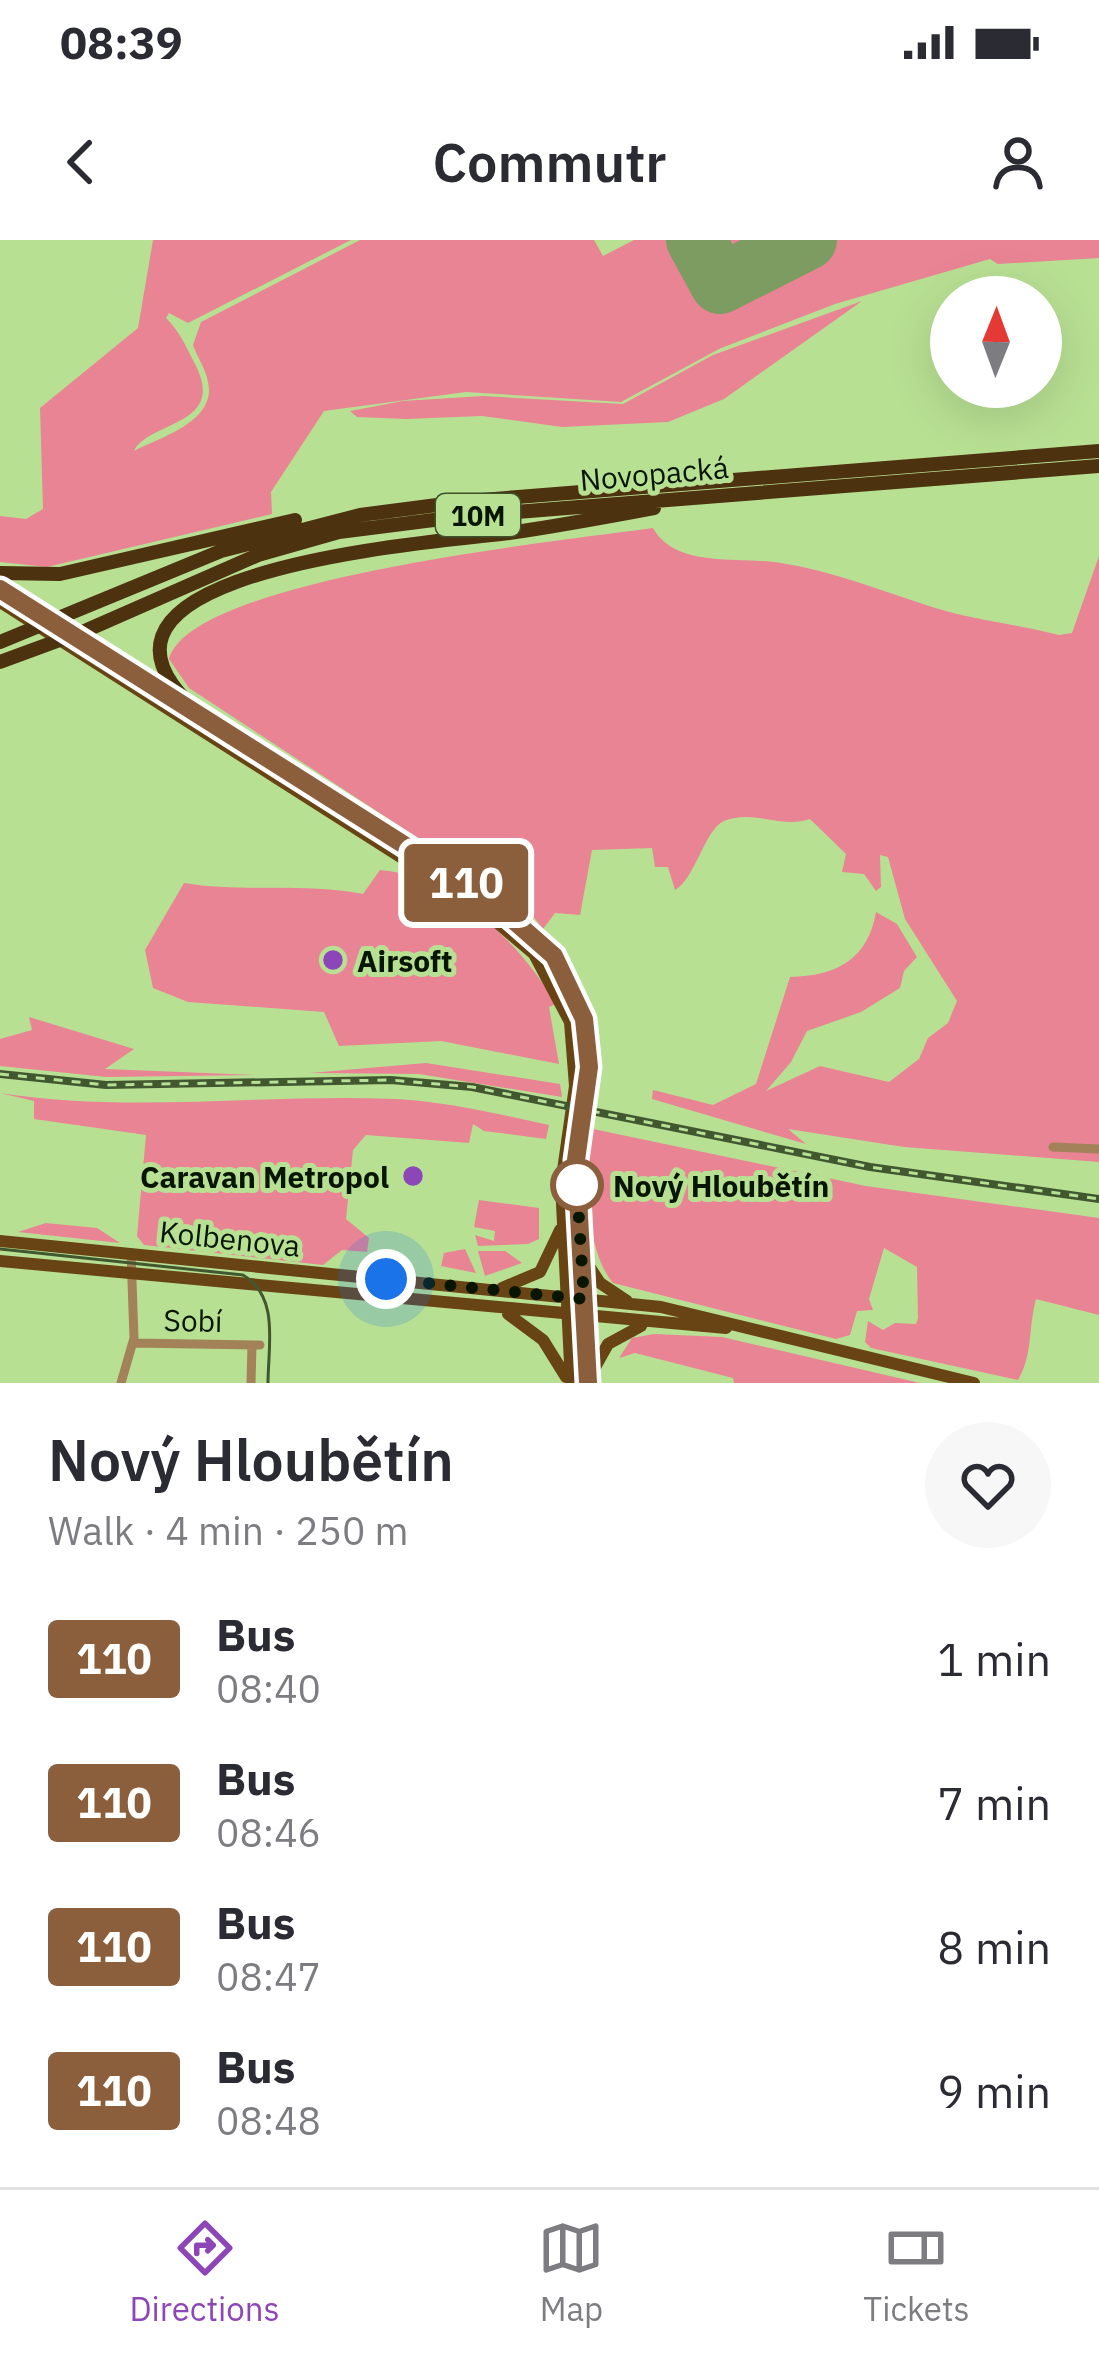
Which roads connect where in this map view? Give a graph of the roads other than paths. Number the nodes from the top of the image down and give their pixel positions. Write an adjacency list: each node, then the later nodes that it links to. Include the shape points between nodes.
1 (1099, 452): 4 (highway, Novopacká / 10M)
2 (1099, 466): 3 (highway, Novopacká / 10M)
3 (742, 493): 9 (highway, Novopacká / 10M, via 368,527 301,541); 10 (highway, 10M, via 508,533 377,545 236,585 175,616 158,642 168,683)
4 (383, 511): 5 (highway, 10M, via 311,517 50,576); 8 (highway, 10M, via 183,566)
5 (0, 573)
6 (0, 589): 10 (highway)
7 (0, 602): 14 (main road, via 479,907 534,954 565,1006 575,1049)
8 (0, 642)
9 (0, 662)
10 (209, 721): 11 (highway)
11 (409, 847): 17 (main road, via 528,928 572,986 589,1048 576,1160)
12 (1053, 1148): 13 (street)
13 (1099, 1149)
14 (562, 1224): 20 (main road, via 540,1271); 21 (main road)
15 (0, 1241): 16 (main road, Kolbenova)
16 (131, 1252): 19 (street); 20 (main road, Kolbenova)
17 (581, 1254): 22 (main road); 23 (main road, via 605,1287)
18 (0, 1261): 19 (main road, Kolbenova)
19 (133, 1274): 24 (main road, Kolbenova); 29 (street)
20 (496, 1290): 21 (main road, Kolbenova)
21 (566, 1297): 22 (main road, Kolbenova); 25 (main road)
22 (584, 1299): 23 (main road, Kolbenova); 26 (main road)
23 (639, 1305): 28 (main road, Kolbenova)
24 (502, 1310): 25 (main road, Kolbenova); 32 (main road, via 543,1340)
25 (567, 1316): 26 (main road, Kolbenova); 32 (main road)
26 (584, 1318): 27 (main road, Kolbenova); 33 (main road)
27 (646, 1324): 28 (main road, Kolbenova); 33 (main road, via 608,1343)
28 (740, 1329): 34 (main road, Kolbenova)
29 (134, 1343): 30 (street); 31 (street, Sobí, via 256,1345)
30 (121, 1383)
31 (251, 1383)
32 (569, 1383)
33 (588, 1383)
34 (974, 1383)

